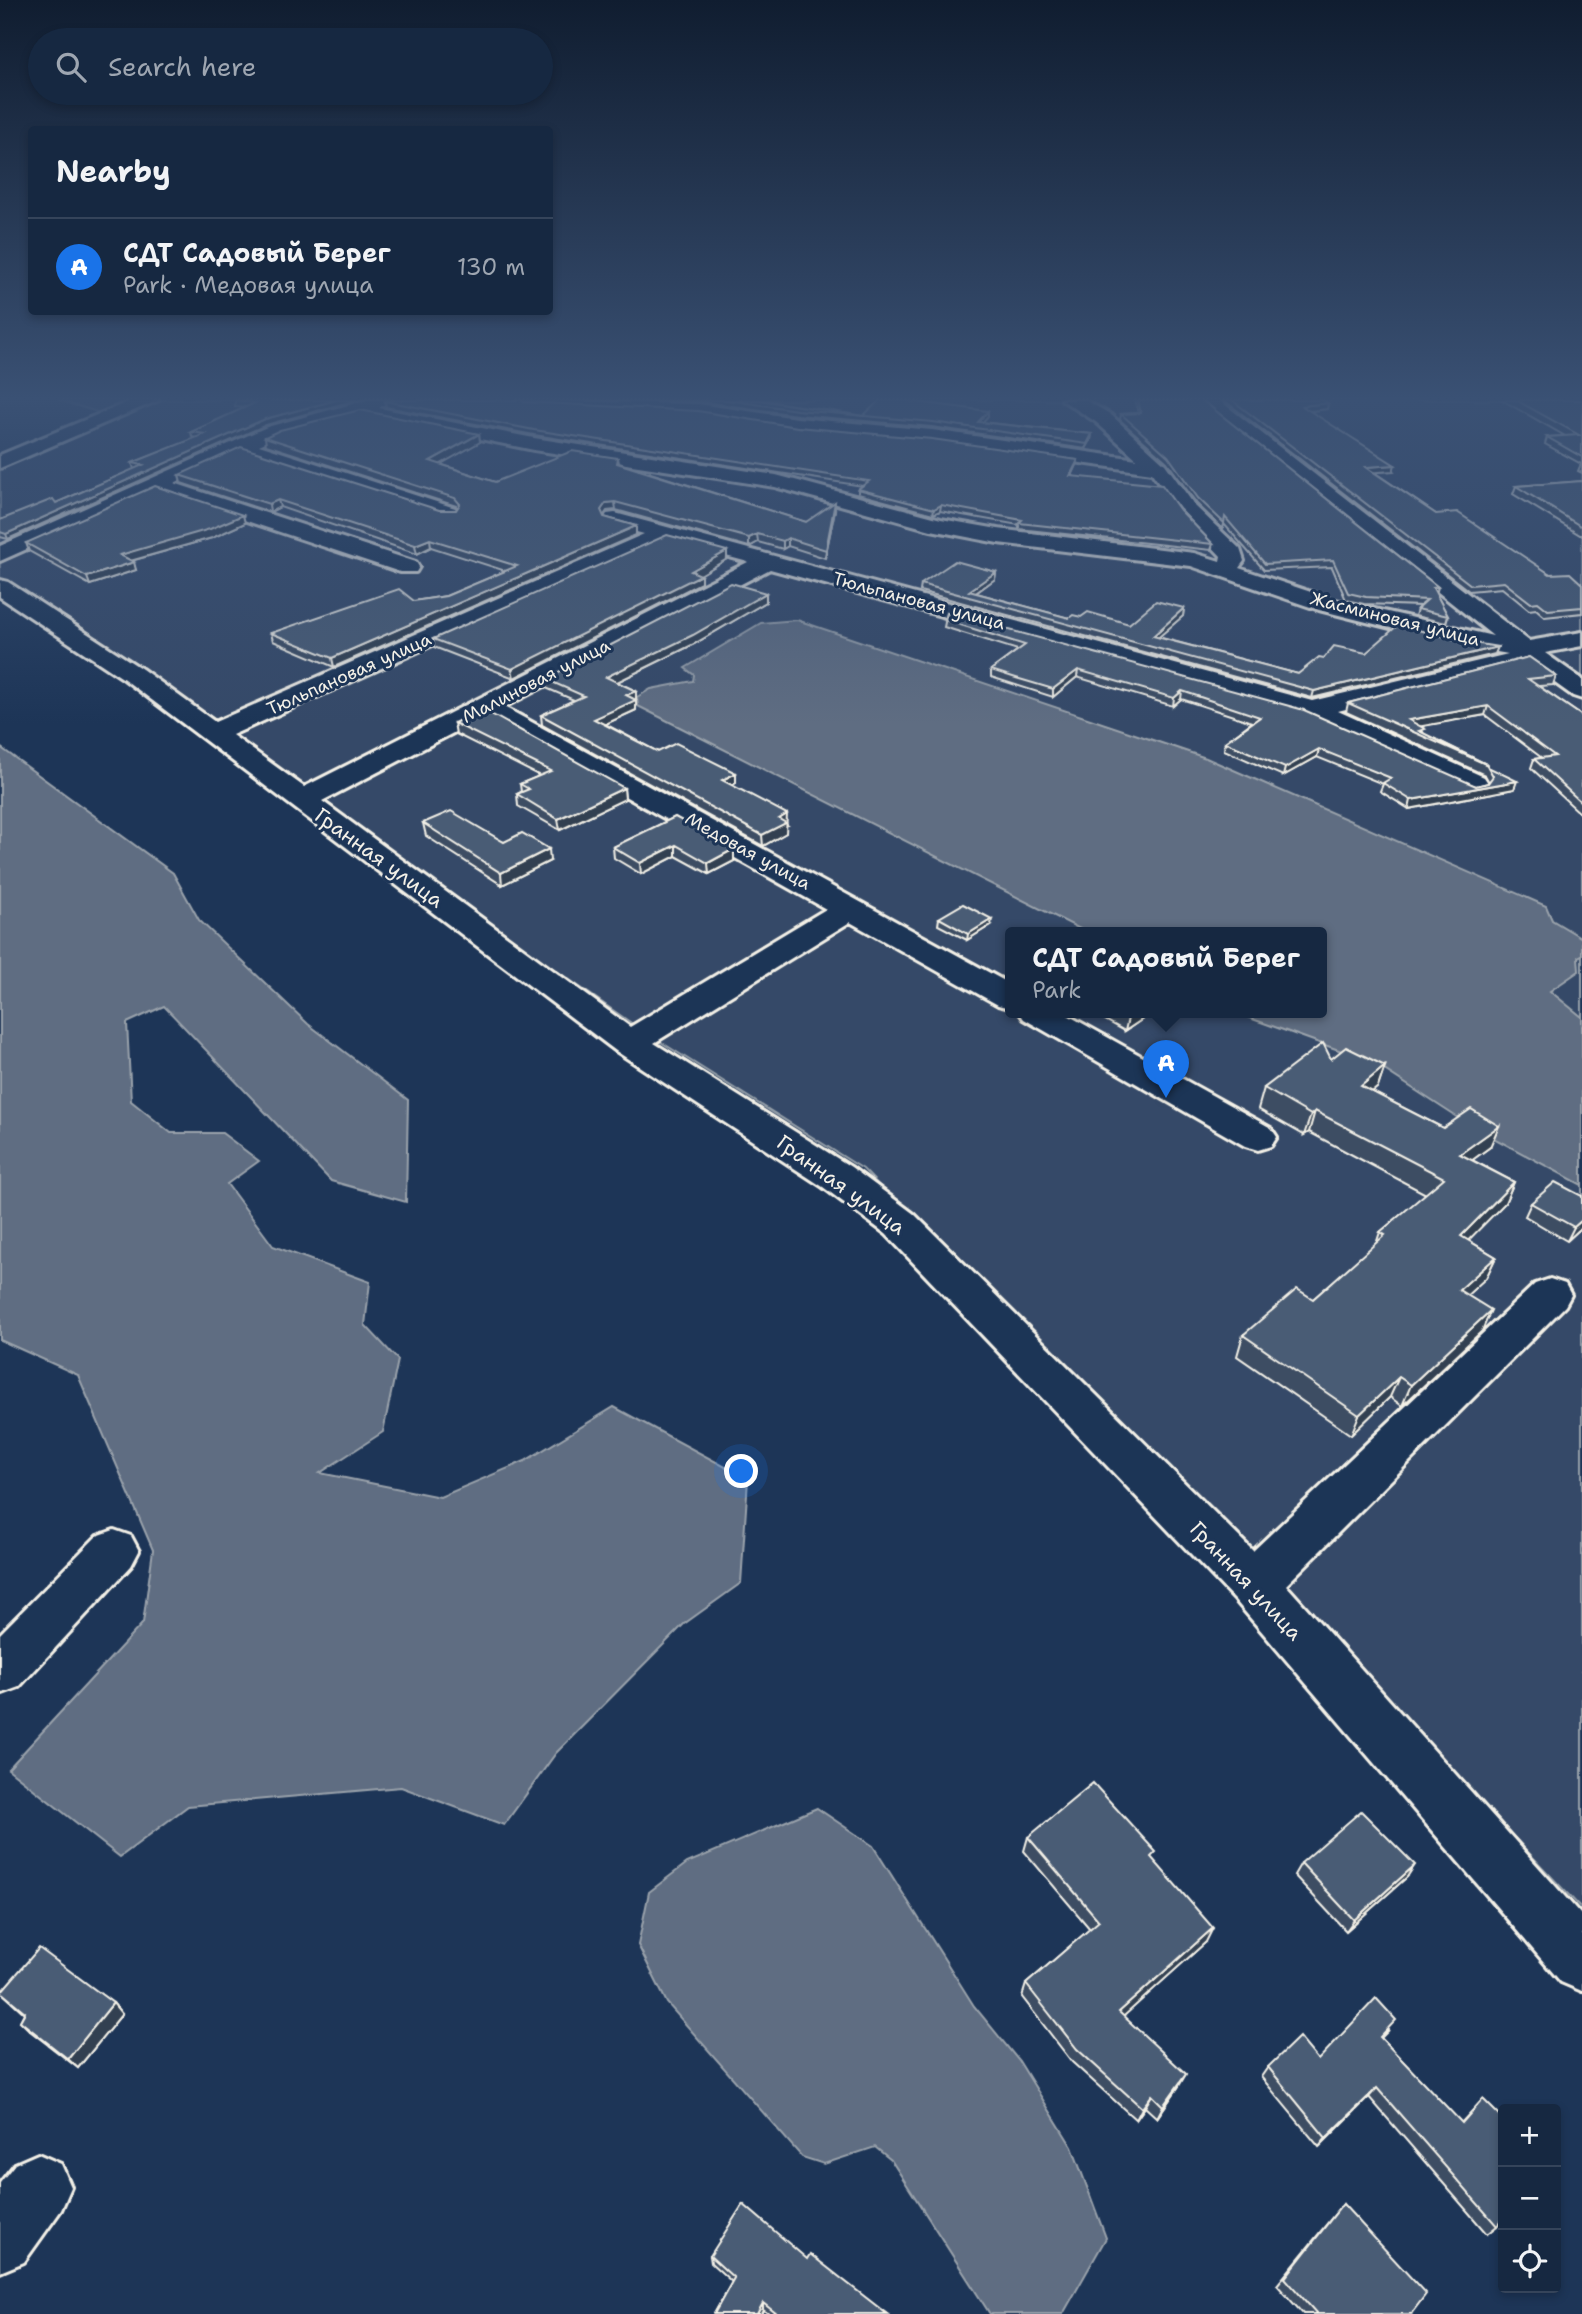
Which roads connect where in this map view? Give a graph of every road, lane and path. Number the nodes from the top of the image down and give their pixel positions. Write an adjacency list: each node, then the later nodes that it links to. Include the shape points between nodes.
1 (99, 508): 10 (street)
2 (229, 508): 12 (street)
3 (436, 508): 7 (street)
4 (876, 508): 13 (street, Жасминовая улица, via 998,536 1120,549)
5 (1187, 508): 13 (street, via 1232,554 1233,561)
6 (1344, 508): 16 (street)
7 (448, 512)
8 (615, 519): 9 (street)
9 (664, 533): 11 (street, Тюльпановая улица); 20 (street, Тюльпановая улица)
10 (0, 554)
11 (770, 560): 18 (street, Малиновая улица); 19 (street, Тюльпановая улица)
12 (408, 567)
13 (1226, 568): 16 (street, Жасминовая улица, via 1358,614)
14 (0, 587): 20 (street, Гранная улица)
15 (1582, 639): 16 (street)
16 (1524, 649): 17 (street); 19 (street, Тюльпановая улица, via 1516,660)
17 (1582, 691)
18 (485, 707): 22 (street, Малиновая улица); 23 (street, Медовая улица)
19 (1312, 709): 21 (street)
20 (214, 733): 22 (street, Гранная улица)
21 (1474, 783)
22 (301, 800): 26 (street, Гранная улица)
23 (851, 908): 24 (street, Медовая улица); 26 (street)
24 (1005, 995)
25 (1047, 1018): 27 (street)
26 (629, 1042): 30 (street, Гранная улица, via 900,1224)
27 (1258, 1137)
28 (1550, 1295): 30 (street)
29 (114, 1551): 31 (street)
30 (1253, 1584): 32 (street, Гранная улица)
31 (0, 1670)
32 (1582, 1961)
33 (38, 2187): 34 (street)
34 (0, 2238)

